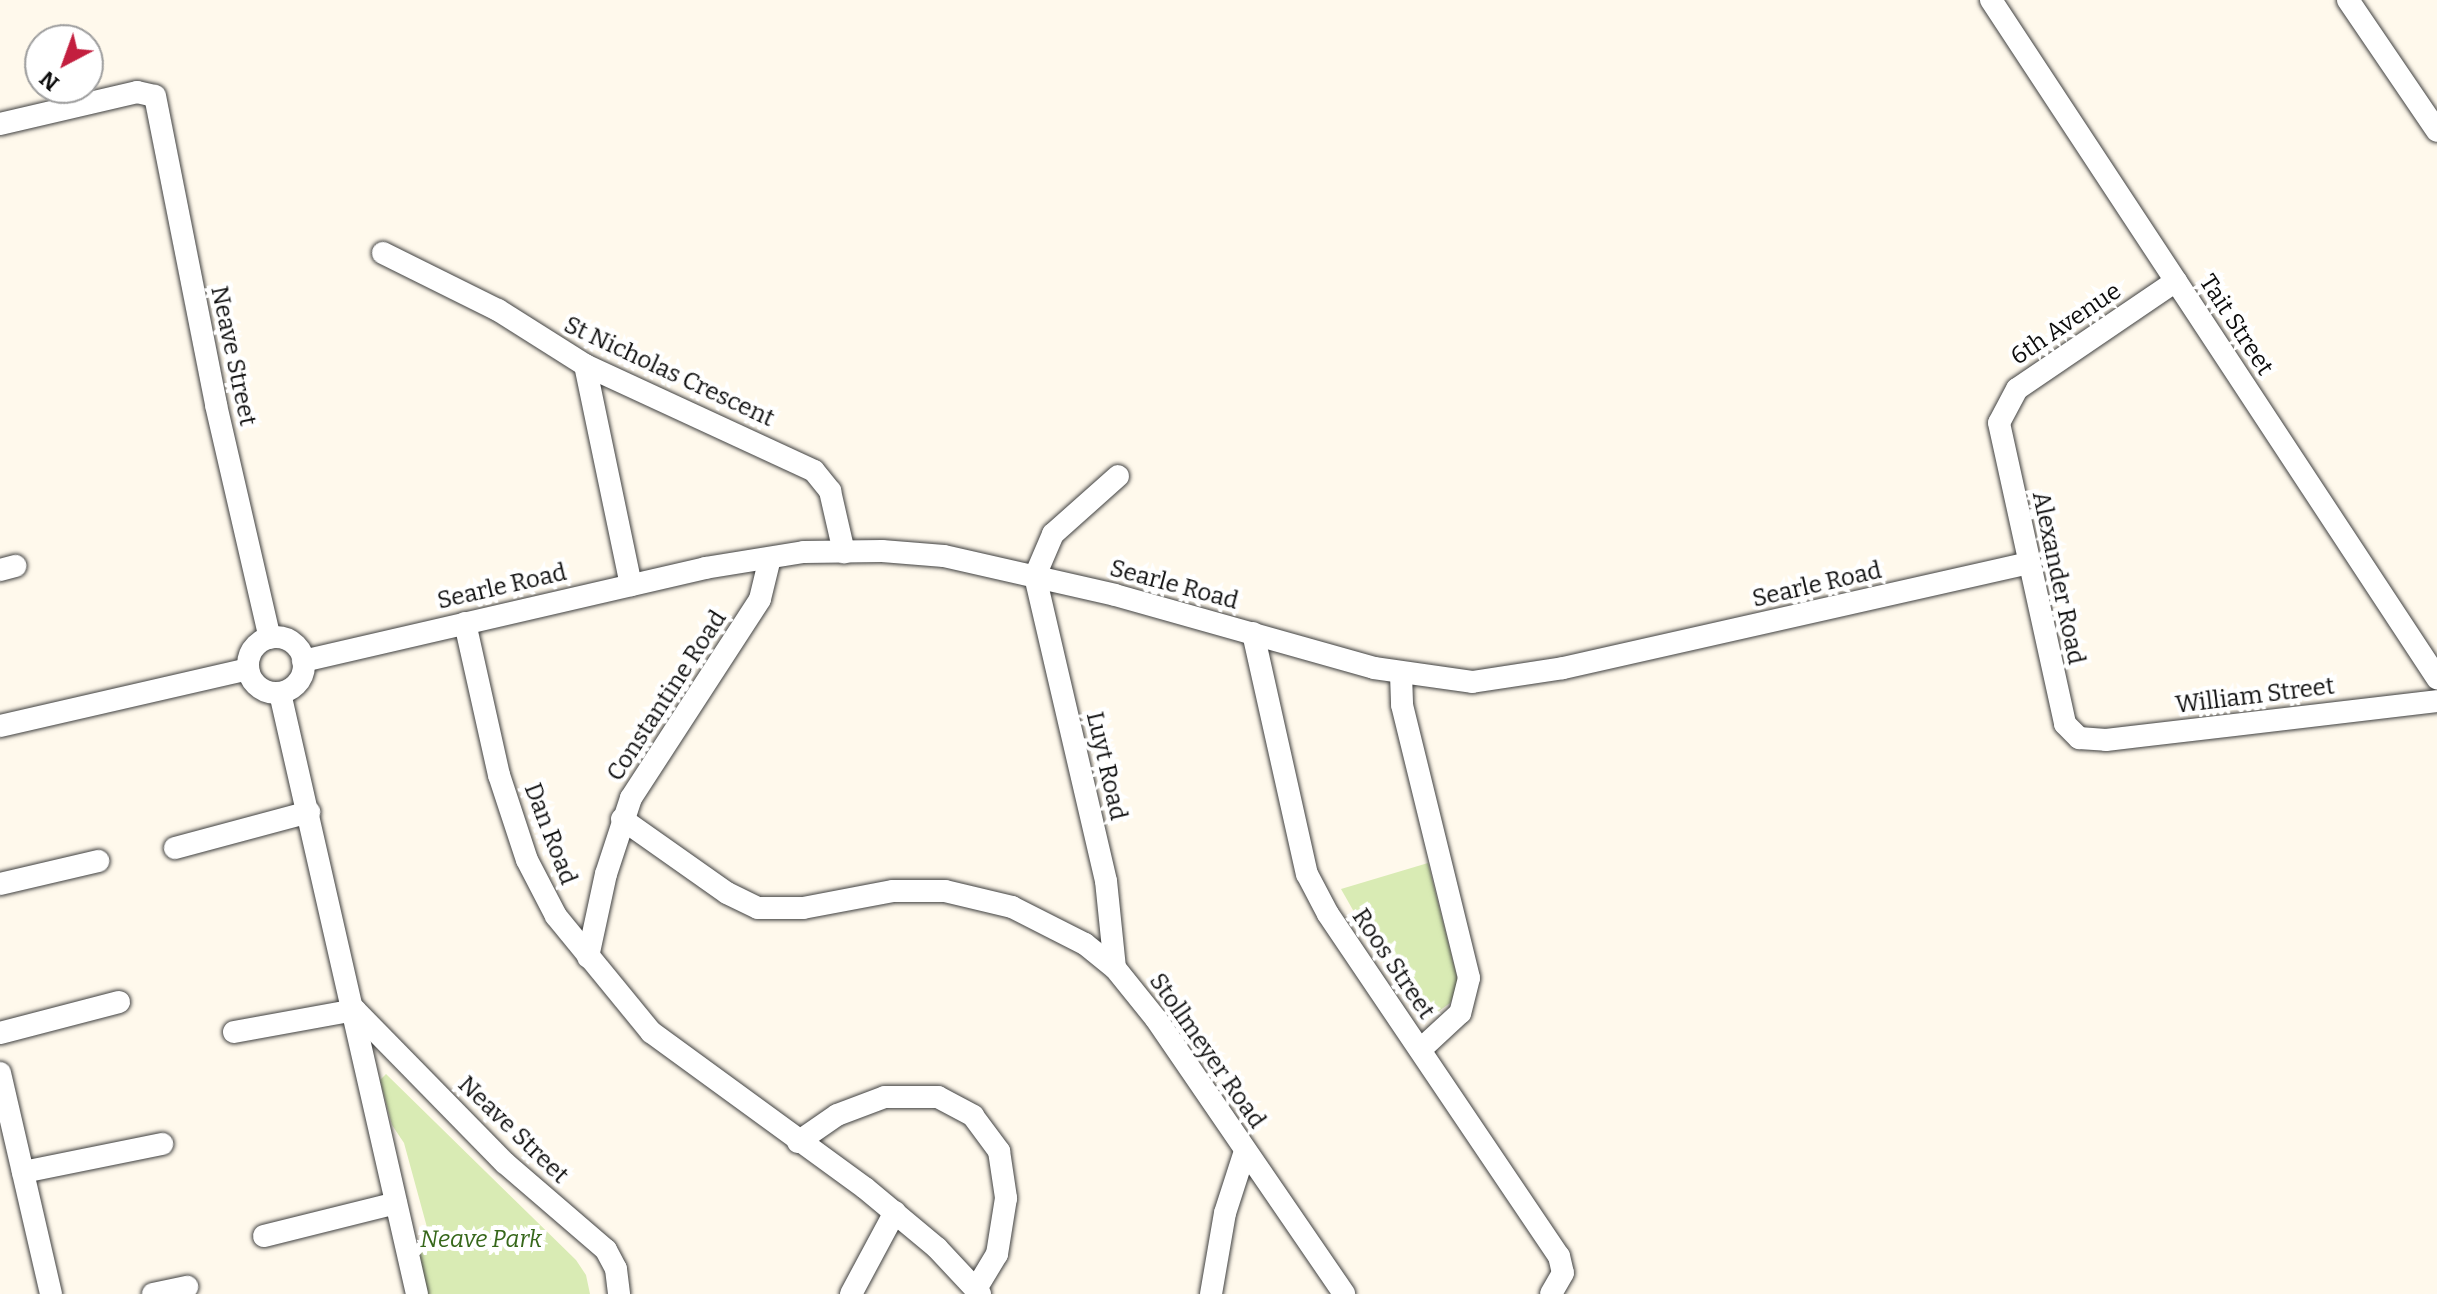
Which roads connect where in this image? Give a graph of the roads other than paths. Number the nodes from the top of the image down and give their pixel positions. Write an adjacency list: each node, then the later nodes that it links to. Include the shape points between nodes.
1 (1991, 0): 6 (street, Tait Street)
2 (2348, 0): 4 (street)
3 (0, 124): 17 (street, Neave Street, via 144,91 157,100 213,390)
4 (2437, 131)
5 (383, 253): 7 (street, St Nicholas Crescent, via 498,310)
6 (2176, 281): 8 (street, 6th Avenue, via 2017,389); 21 (street, Tait Street)
7 (585, 365): 10 (street, St Nicholas Crescent, via 814,471 830,491); 14 (street)
8 (1999, 423): 12 (street, Alexander Road)
9 (1118, 476): 13 (street, via 1053,534)
10 (844, 552): 11 (street, Searle Road); 13 (street, Searle Road, via 944,556)
11 (770, 558): 14 (street, Searle Road); 27 (street, Constantine Road, via 760,599 650,763)
12 (2028, 563): 20 (street, Searle Road, via 1517,678 1472,682); 25 (street, Alexander Road, via 2061,717)
13 (1035, 576): 16 (street, Searle Road); 32 (street, Luyt Road, via 1106,881)
14 (631, 585): 15 (street, Searle Road)
15 (465, 623): 18 (street, Searle Road); 31 (street, Dan Road, via 499,775 527,860 556,916)
16 (1253, 633): 20 (street, Searle Road); 37 (street, Roos Street, via 1307,874)
17 (270, 638): 18 (street, via 295,645); 19 (street, via 253,649)
18 (303, 661): 22 (street, via 301,678)
19 (248, 669): 22 (street, via 263,690); 24 (street)
20 (1401, 674): 37 (street, via 1402,705 1469,978 1460,1013)
21 (2437, 678)
22 (280, 693): 26 (street)
23 (2437, 701): 25 (street, William Street, via 2106,740)
24 (0, 726)
25 (2079, 738)
26 (309, 812): 28 (street); 34 (street)
27 (622, 819): 31 (street, Constantine Road); 32 (street, Stollmeyer Road, via 727,893 758,908 803,908 893,891 965,894 1054,925)
28 (175, 848)
29 (98, 861): 30 (street)
30 (0, 884)
31 (588, 957): 39 (street, Dan Road, via 651,1032)
32 (1115, 968): 41 (street, Stollmeyer Road)
33 (119, 1002): 36 (street)
34 (355, 1010): 35 (street); 43 (street); 52 (street, Neave Street, via 505,1163 606,1250 616,1269)
35 (234, 1032)
36 (0, 1033)
37 (1420, 1050): 48 (street, Roos Street, via 1559,1256 1563,1273)
38 (0, 1073): 42 (street)
39 (798, 1142): 44 (street); 47 (street, via 837,1115 905,1095 938,1097 984,1125 1004,1166 1006,1212 997,1254)
40 (162, 1144): 42 (street)
41 (1245, 1151): 54 (street, via 1225,1213); 55 (street, Stollmeyer Road)
42 (23, 1172): 49 (street)
43 (396, 1203): 45 (street); 51 (street)
44 (895, 1212): 47 (street); 53 (street)
45 (264, 1236)
46 (187, 1287): 50 (street)
47 (978, 1292)
48 (1553, 1292)
49 (51, 1294)
50 (153, 1294)
51 (417, 1294)
52 (619, 1294)
53 (851, 1294)
54 (1211, 1294)
55 (1344, 1294)

